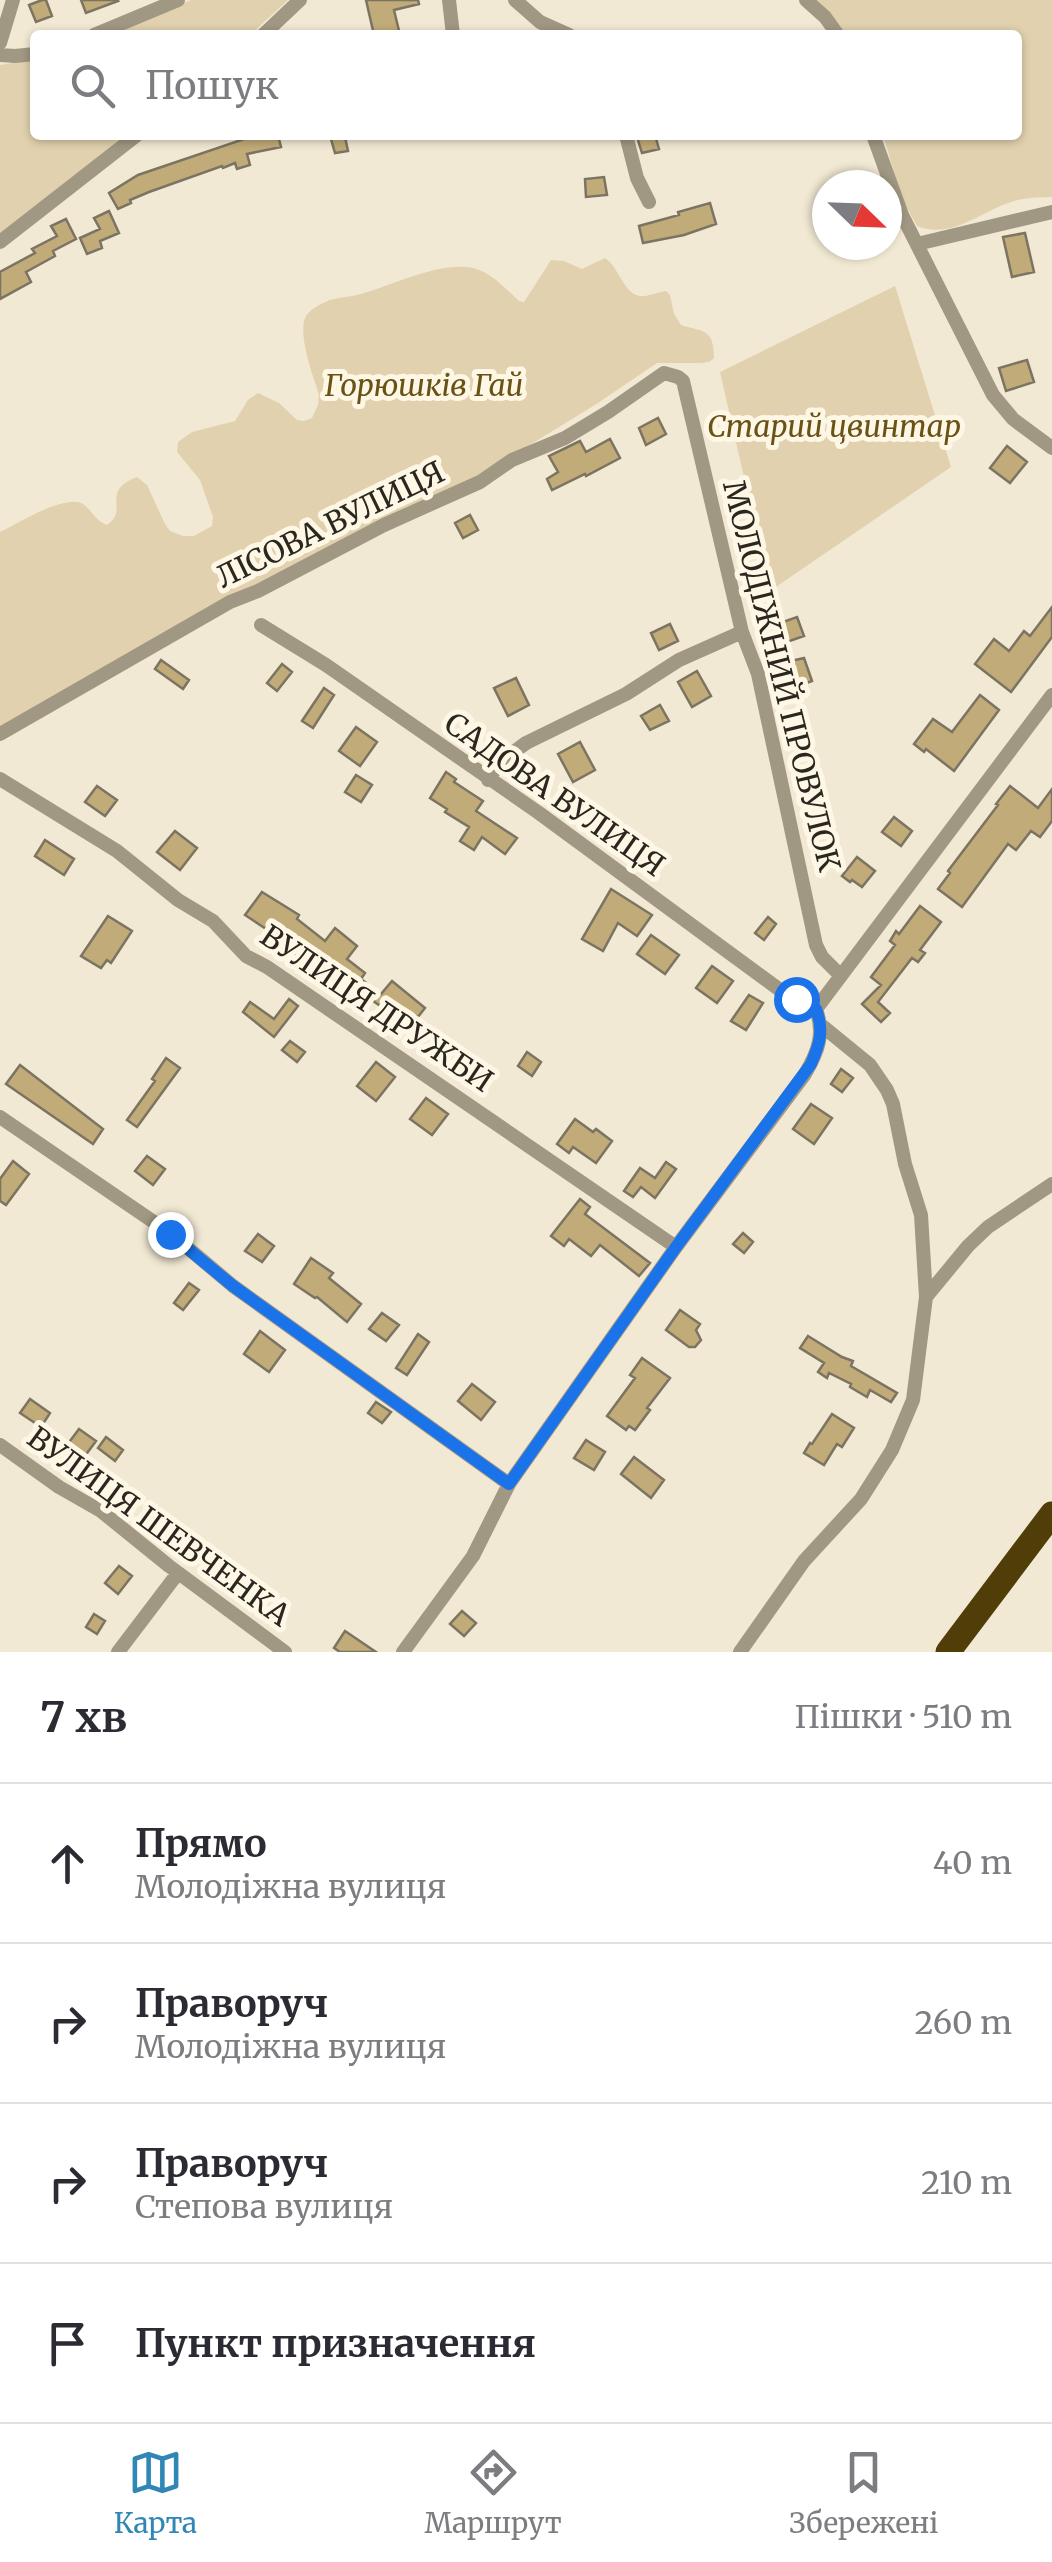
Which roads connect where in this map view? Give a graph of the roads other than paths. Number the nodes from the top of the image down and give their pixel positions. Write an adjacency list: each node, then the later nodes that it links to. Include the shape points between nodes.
1 (13, 0): 12 (street)
2 (178, 0): 7 (street)
3 (300, 0): 8 (street)
4 (449, 0): 9 (street)
5 (515, 0): 10 (street)
6 (806, 0): 11 (street)
7 (106, 30)
8 (268, 30)
9 (452, 30)
10 (558, 30)
11 (834, 30)
12 (0, 44)
13 (30, 54): 14 (street)
14 (0, 55)
15 (131, 140): 20 (street)
16 (627, 140): 18 (street)
17 (875, 140): 21 (street)
18 (649, 202)
19 (1052, 212): 21 (street)
20 (0, 242)
21 (917, 244): 23 (street, via 999,405)
22 (683, 381): 25 (street, МОЛОДІЖНИЙ ПРОВУЛОК); 27 (street, ЛІСОВА ВУЛИЦЯ, via 664,373 565,438 230,602)
23 (1052, 448)
24 (261, 625): 29 (street, САДОВА ВУЛИЦЯ)
25 (742, 632): 29 (street, via 526,743); 30 (street, МОЛОДІЖНИЙ ПРОВУЛОК, via 758,674 816,945)
26 (1052, 694): 30 (street)
27 (0, 734)
28 (0, 779): 35 (street, ВУЛИЦЯ ДРУЖБИ, via 117,851 213,921 246,956)
29 (488, 780): 31 (street, САДОВА ВУЛИЦЯ, via 780,990)
30 (840, 976): 31 (street)
31 (816, 1009): 32 (street)
32 (822, 1024): 35 (street, via 805,1074); 36 (street, via 870,1065 894,1104 921,1214)
33 (0, 1116): 38 (street)
34 (1052, 1184): 36 (street, via 988,1227)
35 (676, 1247): 38 (street)
36 (926, 1297): 44 (street, via 913,1400 892,1450)
37 (0, 1446): 40 (street, ВУЛИЦЯ ШЕВЧЕНКА, via 101,1511)
38 (509, 1484): 43 (street, via 473,1556)
39 (1052, 1514): 45 (highway)
40 (178, 1573): 41 (street); 42 (street, ВУЛИЦЯ ШЕВЧЕНКА)
41 (118, 1652)
42 (285, 1652)
43 (402, 1652)
44 (740, 1652)
45 (948, 1652)

